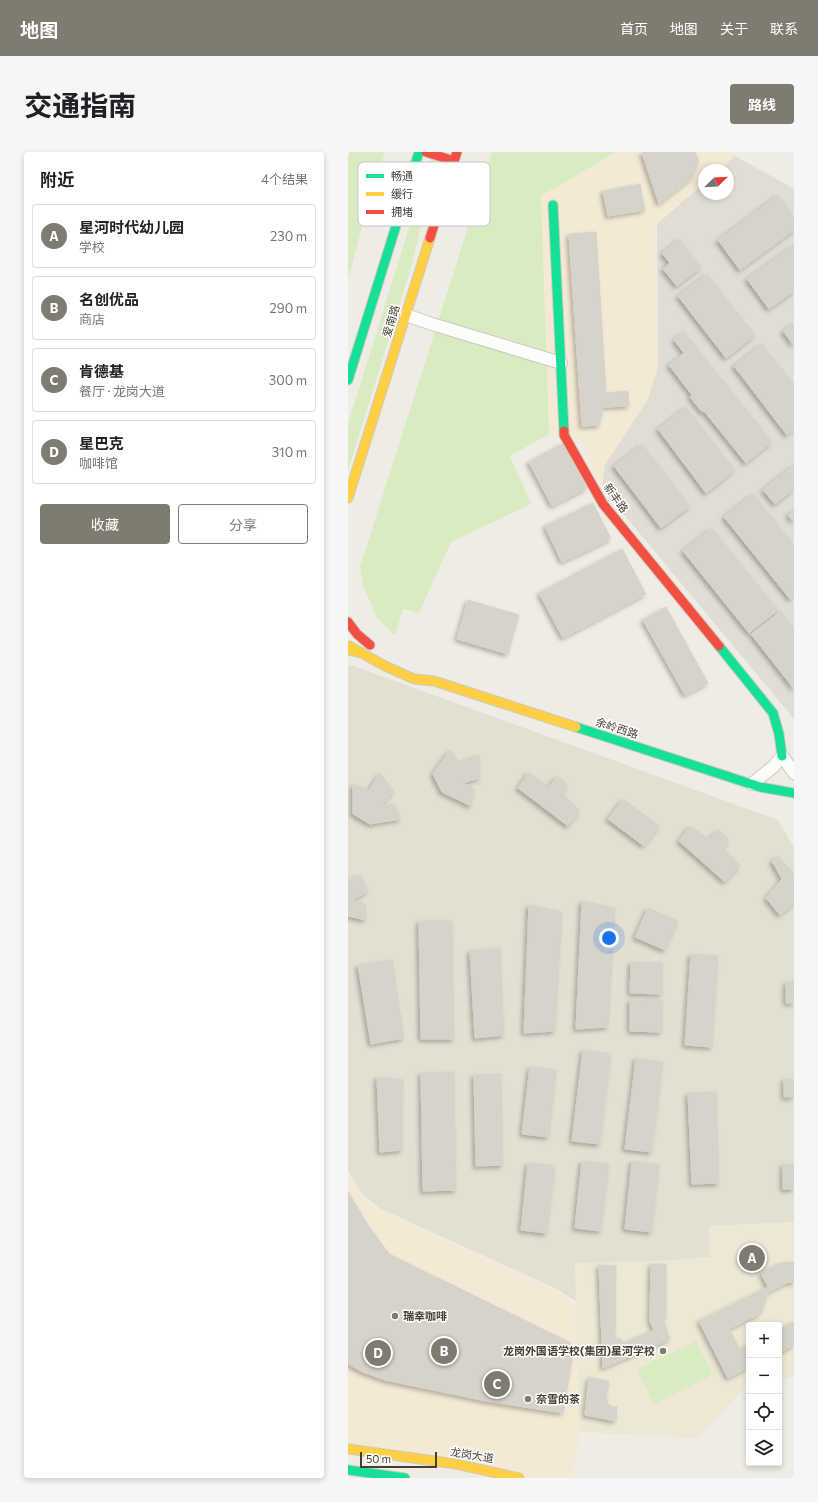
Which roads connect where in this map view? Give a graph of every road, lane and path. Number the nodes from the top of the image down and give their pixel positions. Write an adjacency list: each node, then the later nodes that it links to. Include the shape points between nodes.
1 (419, 152): 5 (main road)
2 (426, 152): 4 (main road)
3 (457, 152): 4 (main road, 爱南路)
4 (454, 161)
5 (416, 162)
6 (553, 205): 10 (main road, 新丰路)
7 (396, 226): 11 (main road)
8 (434, 226): 9 (main road, 爱南路)
9 (406, 315): 10 (street); 12 (main road, 爱南路)
10 (561, 363): 20 (main road, 新丰路, via 564,435 603,504 773,712 780,730)
11 (348, 380)
12 (348, 498)
13 (348, 622): 14 (main road, via 357,634 373,647)
14 (348, 632)
15 (348, 646): 17 (main road, 余岭西路)
16 (348, 650): 17 (main road)
17 (362, 653): 19 (main road, 余岭西路, via 414,679)
18 (415, 669): 19 (main road, 余岭西路)
19 (434, 681): 22 (main road, 余岭西路)
20 (782, 756): 21 (street); 22 (street)
21 (794, 773)
22 (752, 784): 23 (main road, 余岭西路)
23 (794, 793)
24 (348, 1449): 27 (main road, 龙岗大道, via 474,1467)
25 (348, 1470): 26 (main road)
26 (405, 1478)
27 (519, 1478)

